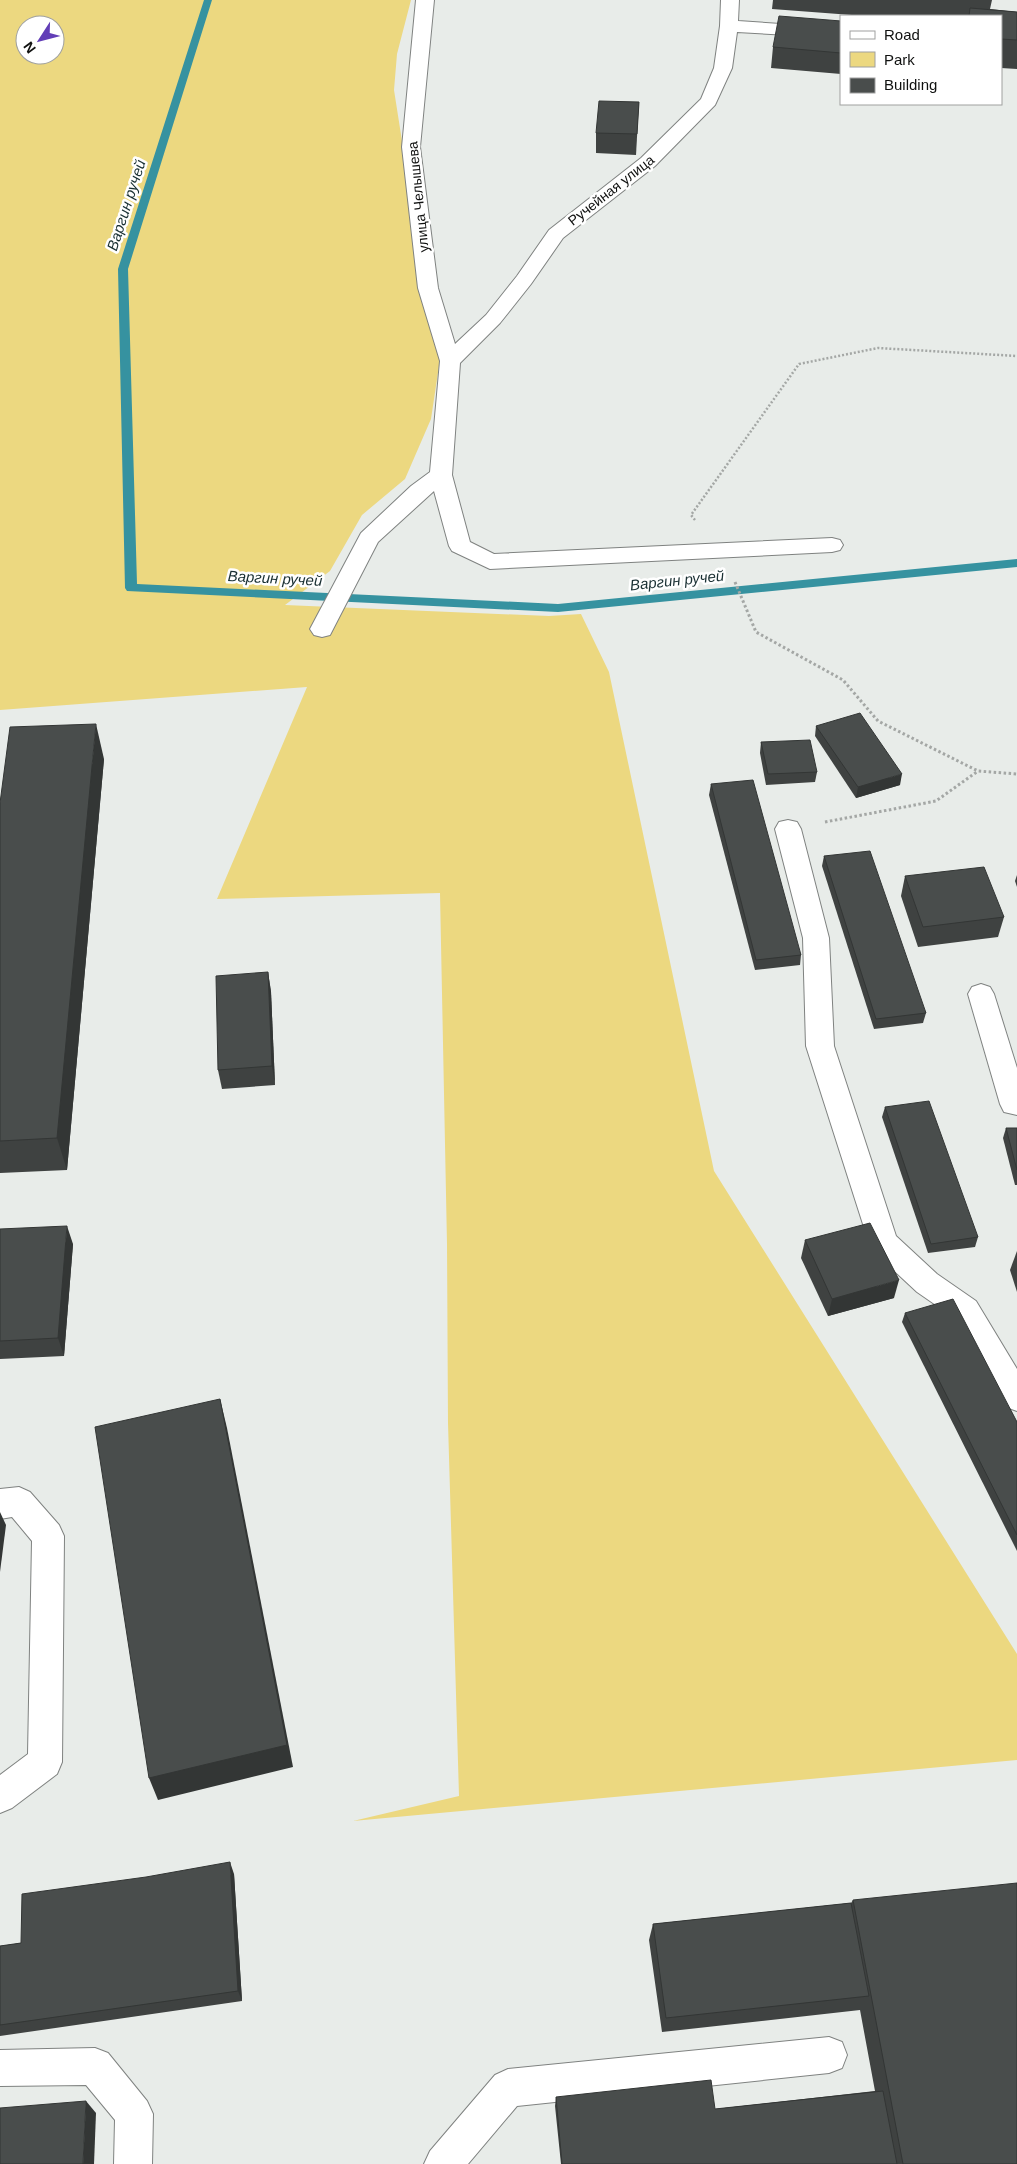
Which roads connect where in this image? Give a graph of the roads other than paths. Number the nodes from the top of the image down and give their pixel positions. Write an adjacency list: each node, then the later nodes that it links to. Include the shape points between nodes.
1 (424, 0): 5 (street, улица Челышева, via 411,147 428,288)
2 (730, 0): 3 (street, Ручейная улица)
3 (729, 26): 4 (street); 5 (street, Ручейная улица, via 723,68 709,101 648,162 556,234 493,320)
4 (840, 33)
5 (450, 361): 6 (street)
6 (441, 475): 7 (street, via 460,546 490,562); 8 (street, via 369,538)
7 (832, 545)
8 (322, 629)
9 (788, 828): 12 (street, via 816,938 820,1046 884,1244 927,1282 966,1310)
10 (981, 994): 11 (street, via 1014,1104)
11 (1017, 1104)
12 (1017, 1397)
13 (0, 1504): 14 (street, via 18,1502 48,1536 45,1762)
14 (0, 1796)
15 (829, 2055): 18 (street, via 508,2088)
16 (0, 2068): 17 (street, via 95,2066 134,2114)
17 (133, 2164)
18 (443, 2164)

